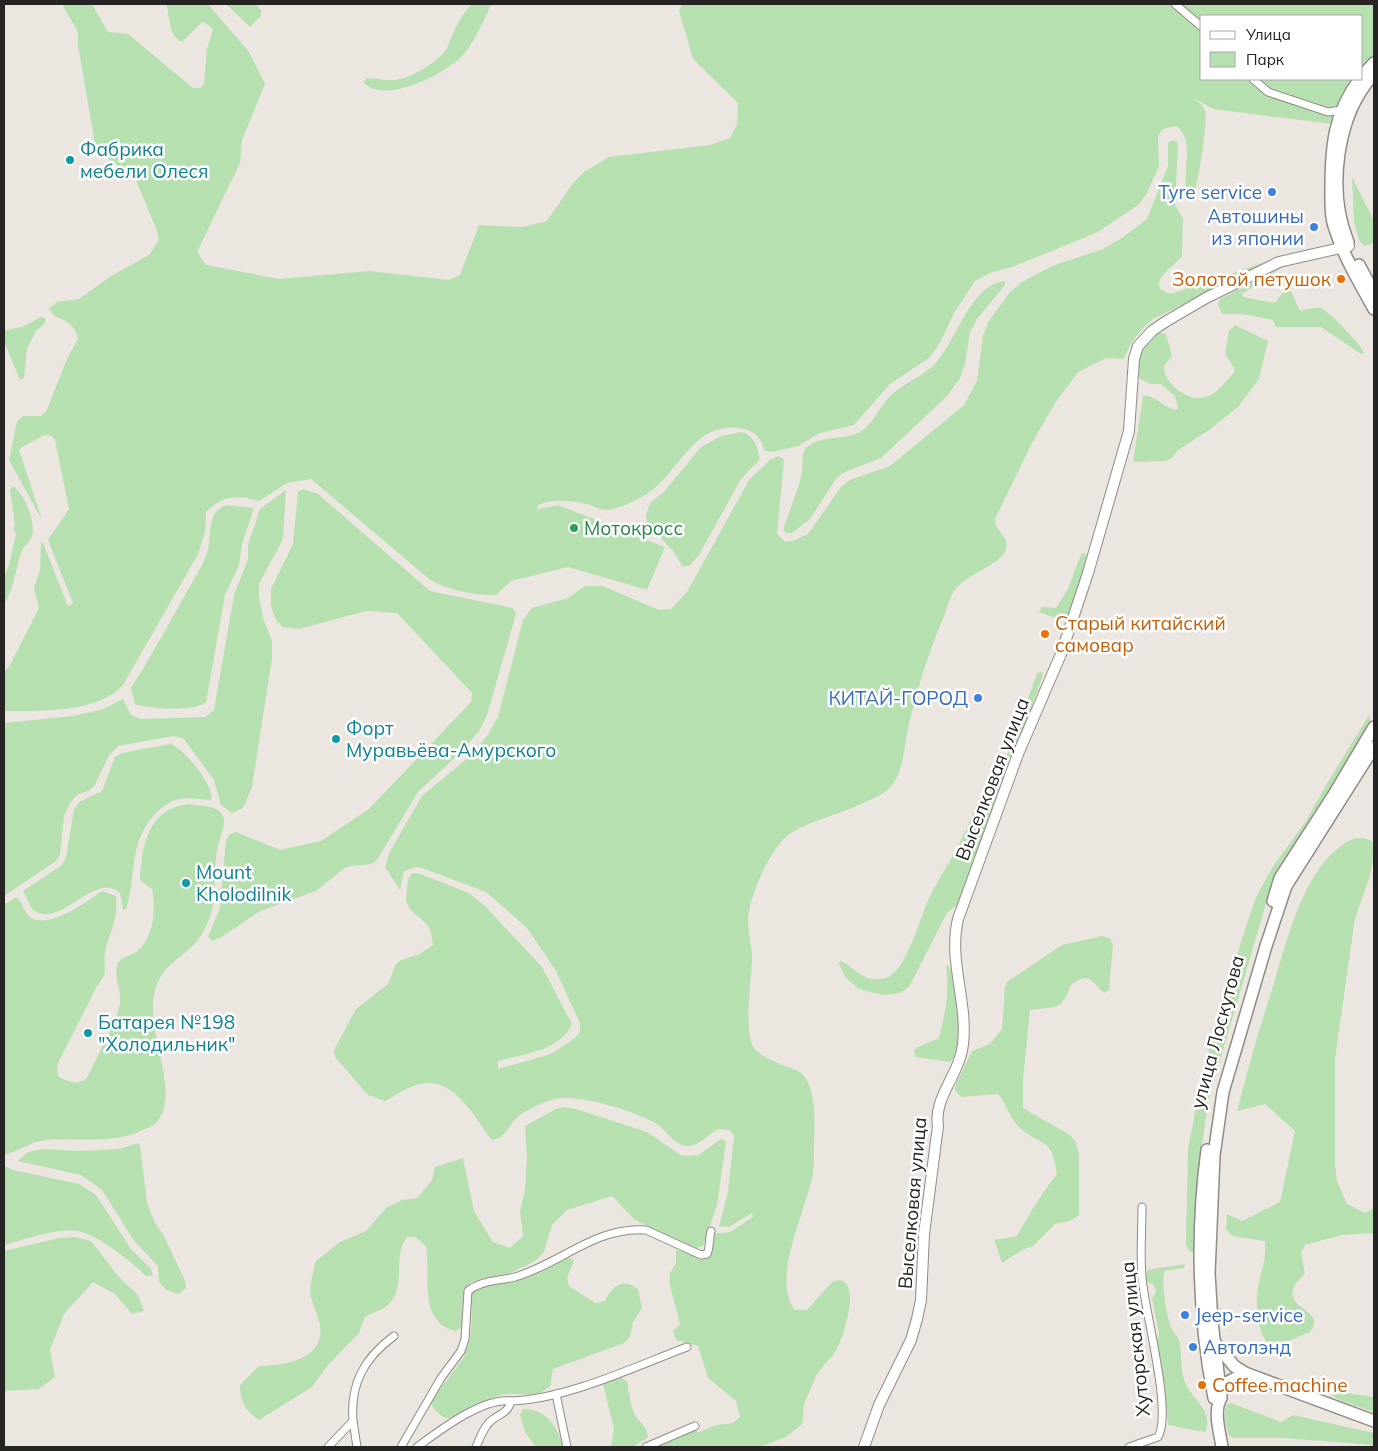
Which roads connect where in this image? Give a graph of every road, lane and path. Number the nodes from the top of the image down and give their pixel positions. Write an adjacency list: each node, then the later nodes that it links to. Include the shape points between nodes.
1 (1174, 4): 2 (street)
2 (1200, 24)
3 (1374, 63): 5 (main road)
4 (1374, 74): 9 (main road, via 1356,98 1340,141 1340,210)
5 (1363, 76)
6 (1360, 80): 8 (main road)
7 (1255, 81): 8 (street, via 1268,92 1328,112)
8 (1341, 110): 9 (main road, via 1331,152 1331,203 1334,225)
9 (1345, 247): 10 (main road); 11 (main road); 34 (street, Выселковая улица, via 1279,262 1255,273 1165,322 1138,346 1134,359 1129,431 1088,573 1061,654 1018,754 958,919 954,951 962,1006 963,1046 960,1060 936,1111 938,1126 924,1234 921,1300 911,1340 879,1406)
10 (1374, 293)
11 (1374, 309)
12 (1374, 727): 20 (main road, улица Лоскутова, via 1280,878 1222,1066 1205,1161 1202,1210 1201,1275)
13 (1374, 747): 17 (main road, улица Лоскутова, via 1286,886 1233,1052 1216,1132 1212,1184 1209,1273)
14 (1142, 1207): 35 (street, Хуторская улица, via 1142,1277 1156,1359 1161,1420 1158,1436)
15 (711, 1231): 29 (street, via 707,1254 701,1255 646,1230 636,1229 608,1234 580,1245 514,1277 474,1286 468,1291 465,1339 461,1351 440,1378)
16 (394, 1336): 24 (street, via 375,1350 354,1390)
17 (1214, 1340): 19 (main road, via 1228,1360); 20 (main road, улица Лоскутова)
18 (687, 1347): 21 (street)
19 (1245, 1373): 20 (main road); 23 (main road, via 1228,1382); 25 (main road)
20 (1214, 1374): 23 (main road, улица Лоскутова, via 1214,1399)
21 (556, 1394): 22 (street); 32 (street)
22 (512, 1401): 30 (street, via 494,1403 467,1414); 31 (street, via 506,1412 488,1425)
23 (1218, 1403): 36 (main road, улица Лоскутова)
24 (353, 1421): 27 (street); 28 (street)
25 (1374, 1421)
26 (695, 1426): 33 (street)
27 (328, 1447)
28 (357, 1447)
29 (401, 1447)
30 (417, 1447)
31 (476, 1447)
32 (567, 1447)
33 (646, 1447)
34 (864, 1447)
35 (1129, 1447)
36 (1222, 1447)

